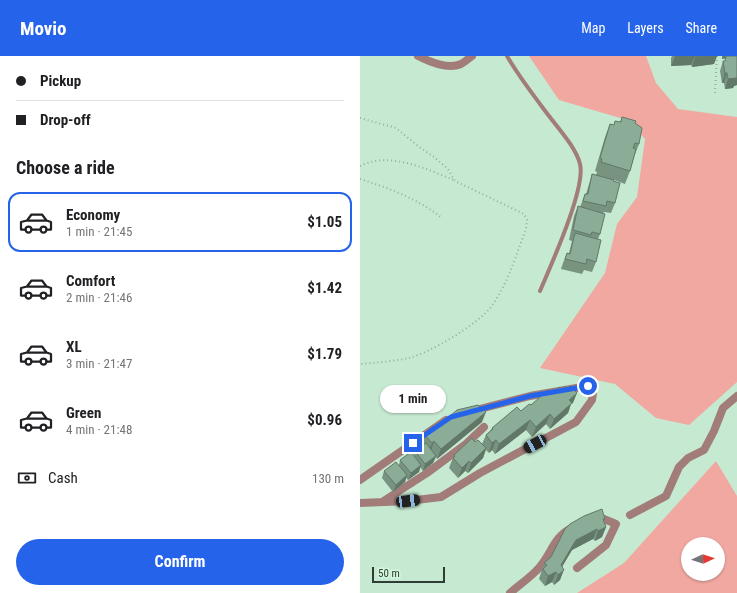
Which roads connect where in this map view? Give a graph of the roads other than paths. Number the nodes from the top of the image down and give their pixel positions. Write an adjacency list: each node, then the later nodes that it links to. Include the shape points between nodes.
1 (418, 56): 2 (street, via 441,65 452,66 462,64)
2 (472, 56)
3 (507, 56): 4 (lane, via 565,136 581,168 580,183 567,224)
4 (540, 291)
5 (737, 396): 12 (street, via 723,408 704,450 688,458 679,467 666,496)
6 (465, 413): 10 (street, via 530,396 588,386 594,393 576,422 441,496)
7 (451, 417): 9 (street)
8 (484, 427): 10 (street, via 427,473)
9 (360, 480)
10 (381, 502): 11 (street)
11 (360, 503)
12 (630, 515)
13 (577, 568): 14 (street, via 606,545 616,524 595,518 562,533 536,572)
14 (510, 593)

